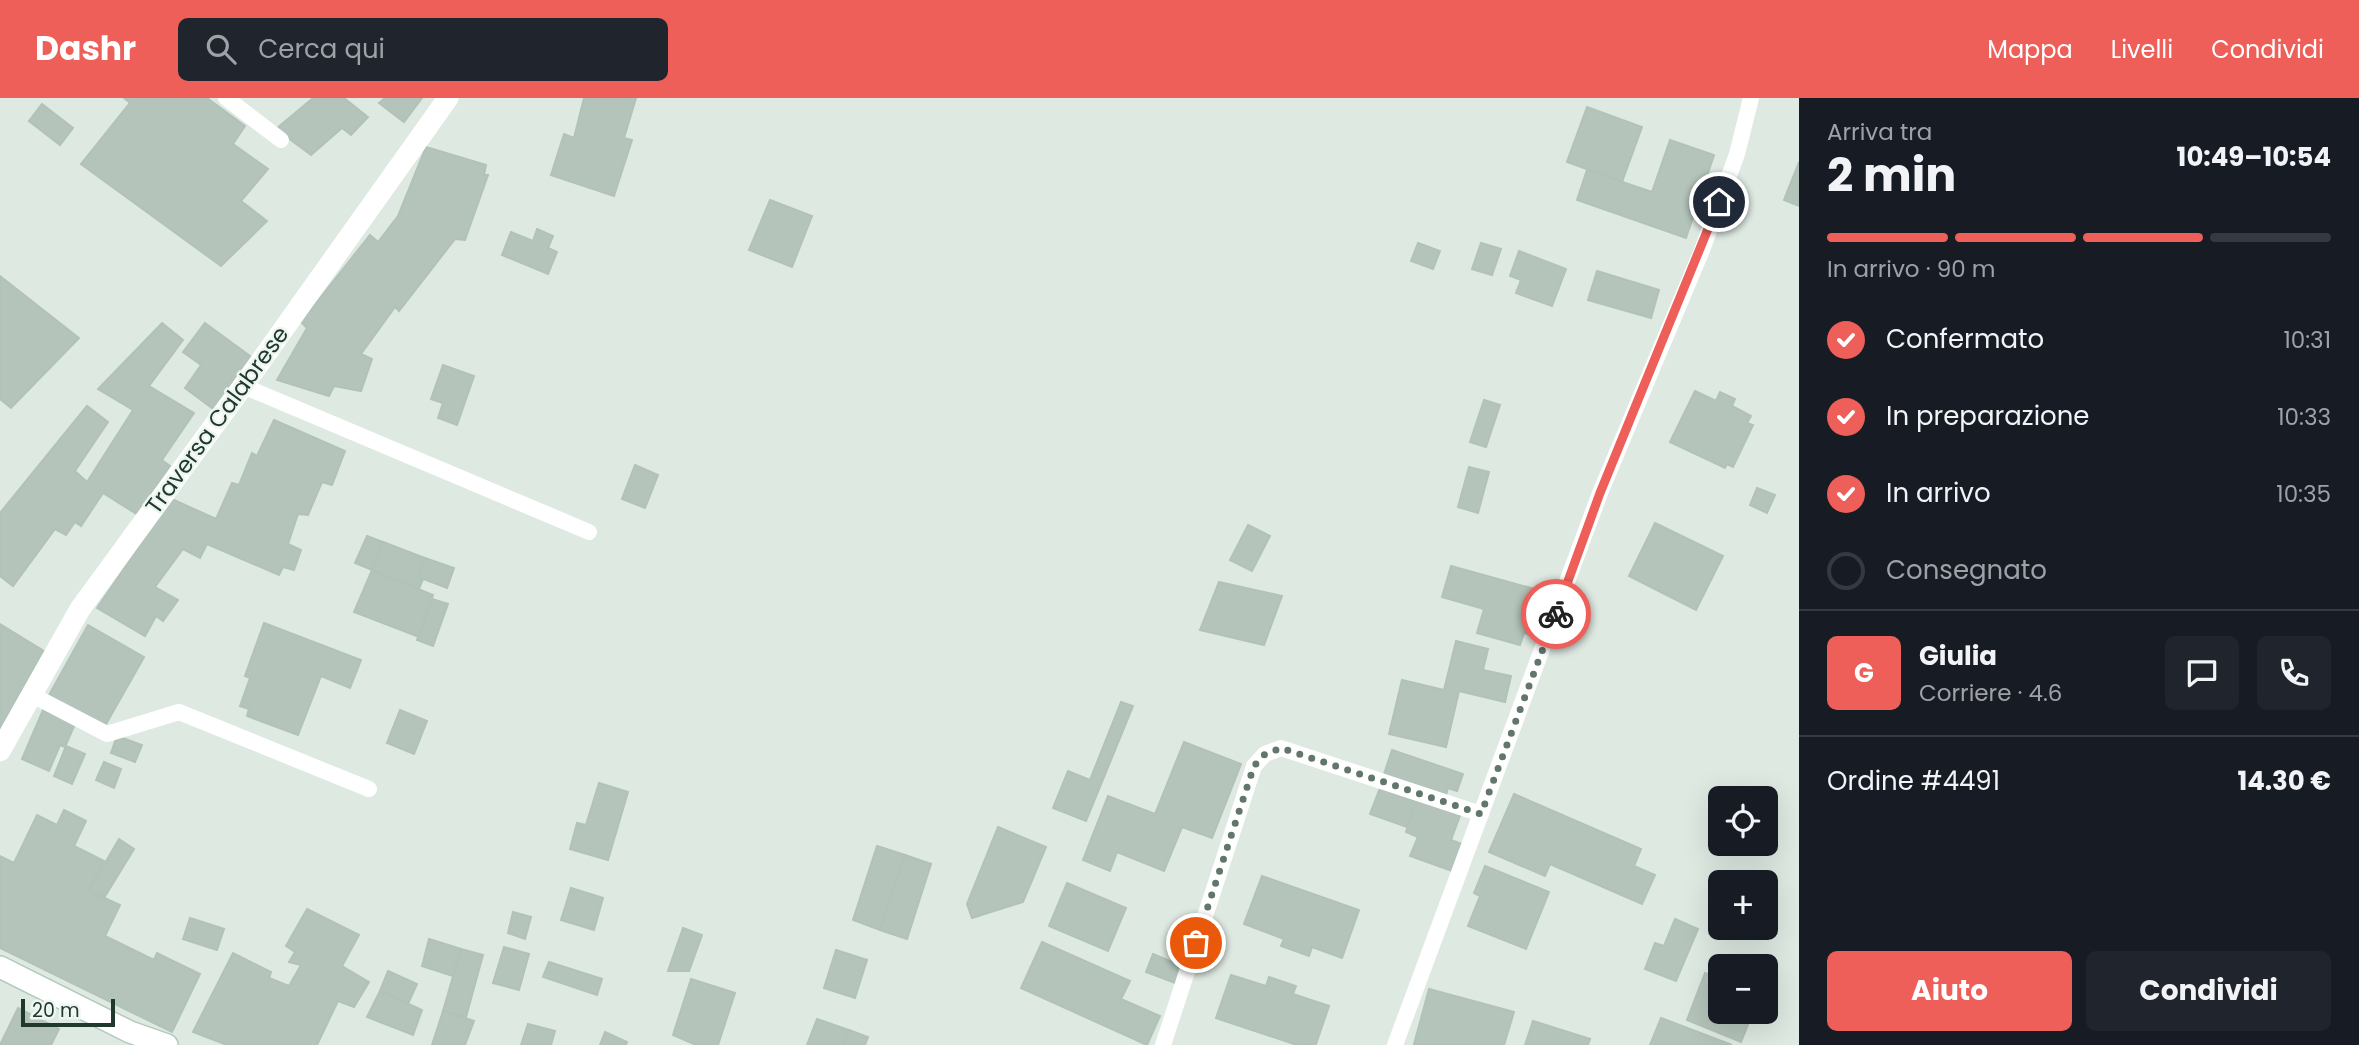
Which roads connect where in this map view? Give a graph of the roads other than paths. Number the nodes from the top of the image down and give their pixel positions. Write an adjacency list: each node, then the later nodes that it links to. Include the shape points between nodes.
1 (226, 98): 4 (lane)
2 (448, 98): 5 (street, Traversa Calabrese)
3 (1751, 98): 10 (lane, via 1737,154 1702,250 1600,493)
4 (281, 140)
5 (243, 386): 6 (lane); 7 (street, Traversa Calabrese, via 80,609)
6 (589, 532)
7 (32, 695): 8 (street, Traversa Calabrese); 9 (lane, via 107,734 179,712)
8 (0, 751)
9 (369, 789)
10 (1481, 814): 13 (lane, via 1281,748 1265,754 1254,766); 14 (lane)
11 (0, 967): 12 (street)
12 (167, 1045)
13 (1163, 1045)
14 (1395, 1045)

